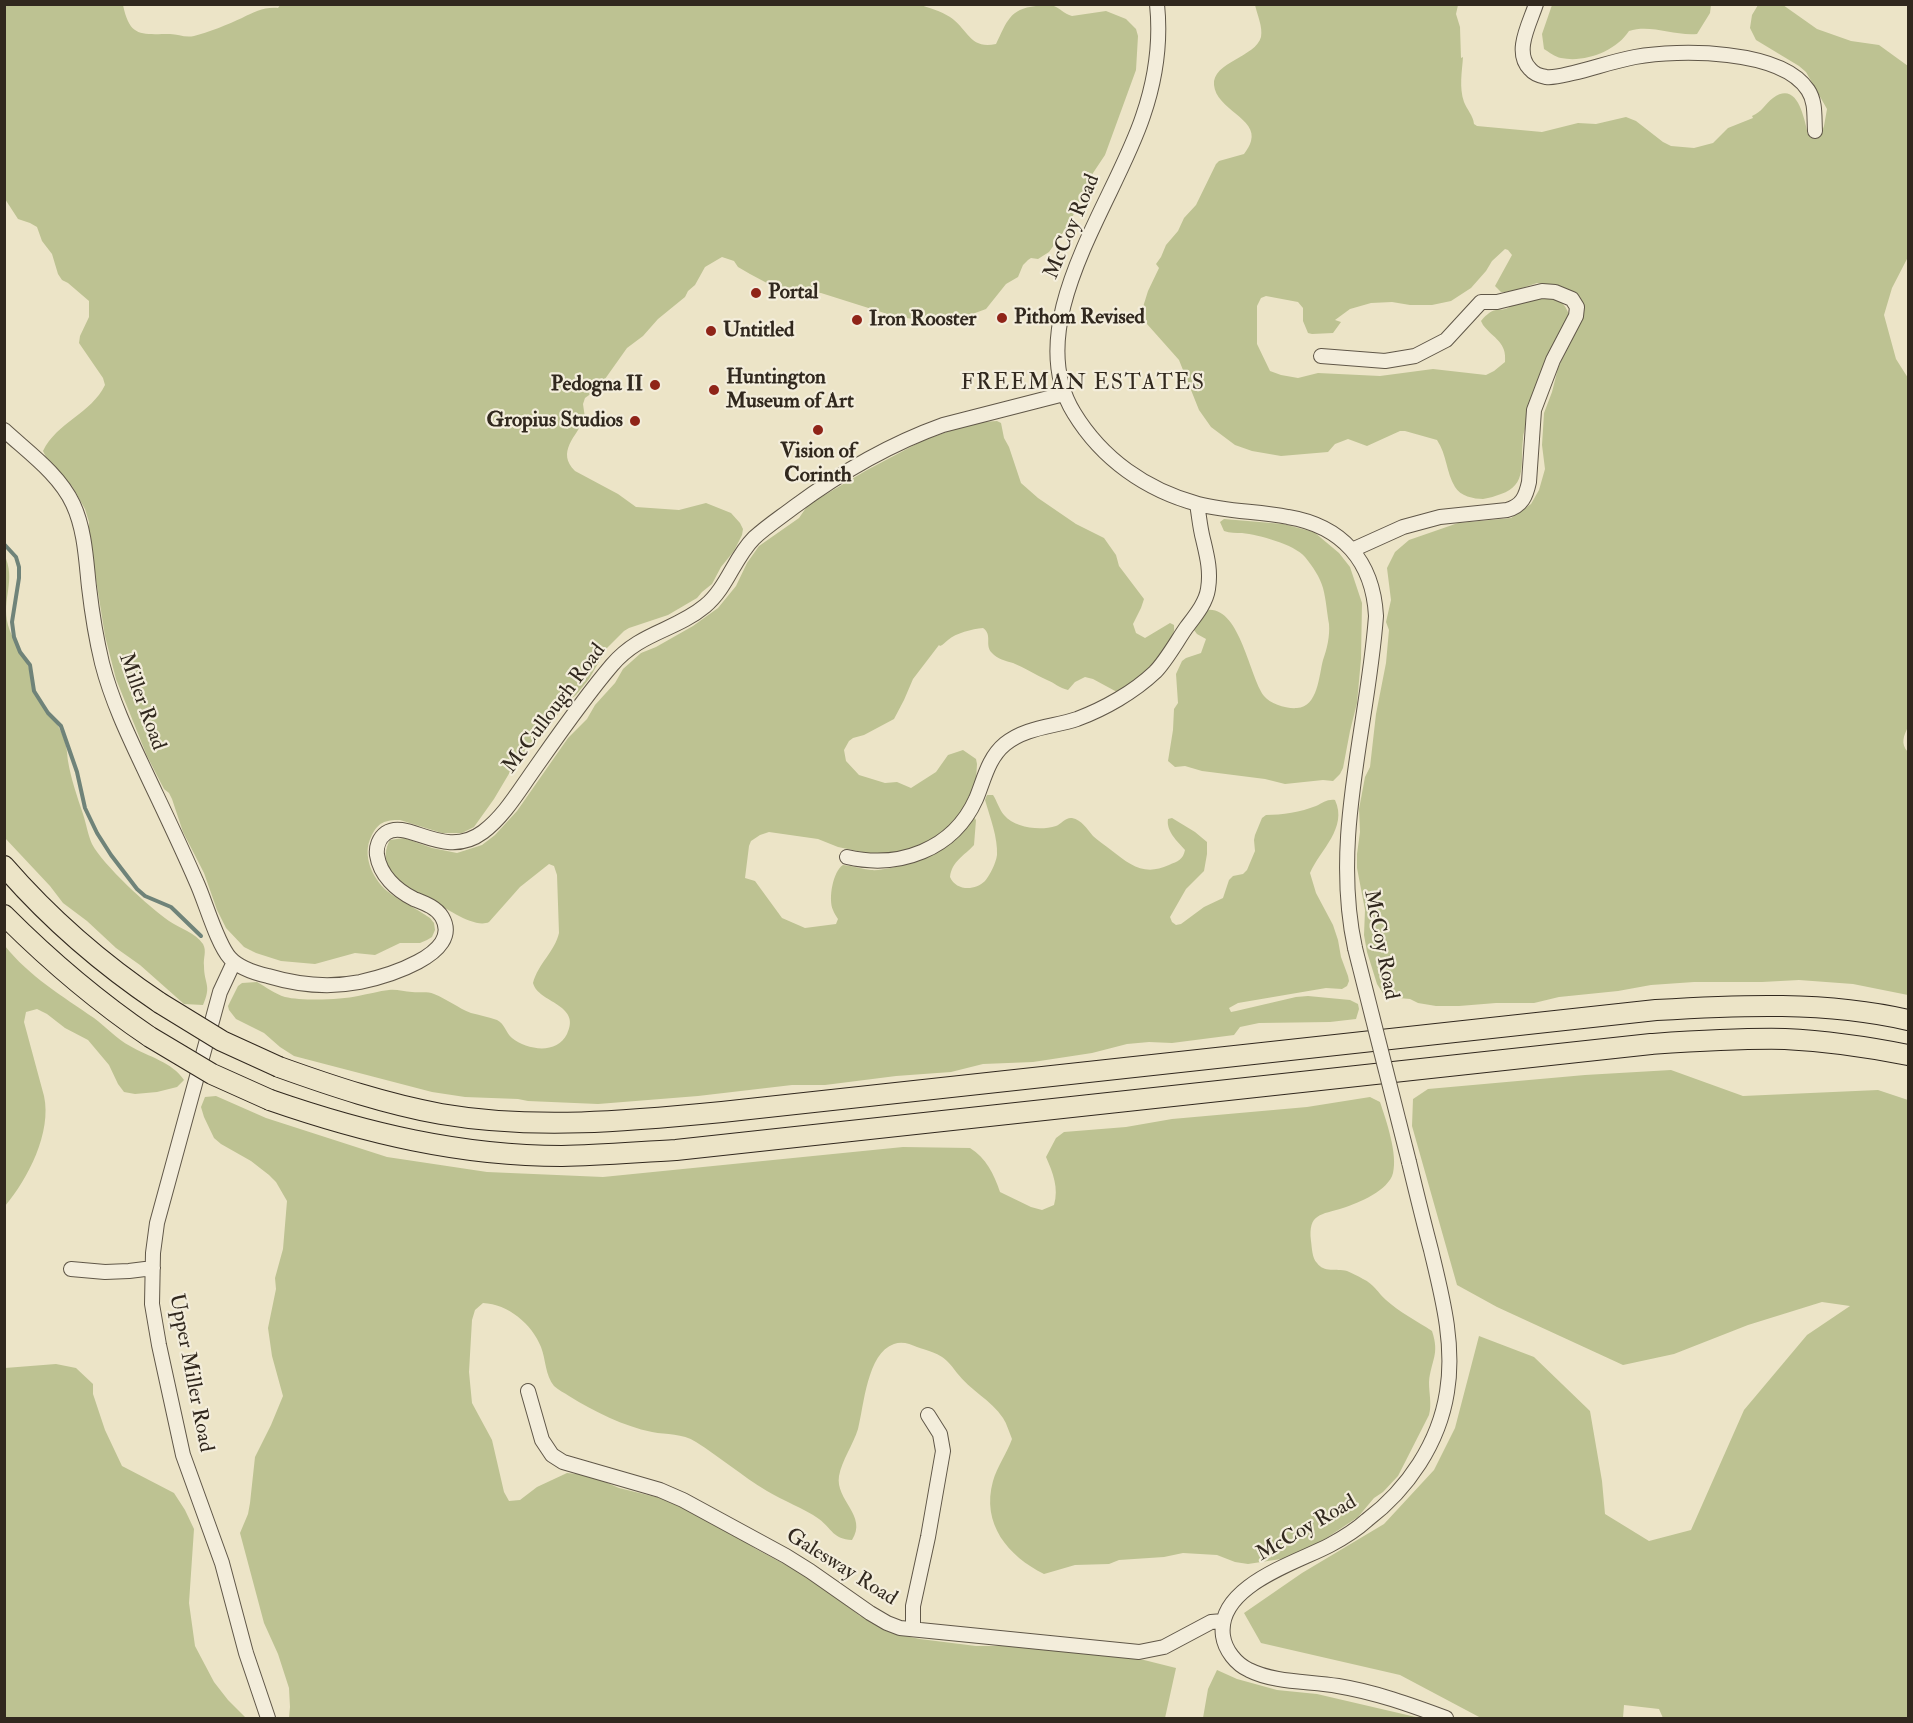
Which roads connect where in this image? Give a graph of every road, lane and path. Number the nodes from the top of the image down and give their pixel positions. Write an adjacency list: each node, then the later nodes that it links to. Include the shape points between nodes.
1 (1157, 4): 5 (street, McCoy Road, via 1156,61 1143,116 1060,314 1056,345)
2 (1536, 4): 3 (street, via 1522,50 1526,64 1539,76 1556,76 1658,54 1696,53 1748,59 1773,64 1798,79 1813,102)
3 (1815, 130)
4 (1321, 356): 8 (street, via 1385,361 1415,356 1446,340 1480,302 1542,291 1572,299 1576,307 1576,316 1553,360 1534,410 1529,482 1522,501 1507,510 1458,514 1402,527)
5 (1064, 394): 7 (street, McCoy Road, via 1083,427 1120,466 1144,482); 12 (street, McCullough Road, via 925,432 827,484 756,536 723,587 705,606 622,654 502,814 481,834 452,843 399,830 386,832 379,841 377,854 386,877 405,894 434,908 444,920 441,941 422,959 379,977 332,986 276,978)
6 (4, 430): 12 (street, Miller Road, via 52,474 74,506 82,534 98,643 112,696 222,945)
7 (1197, 504): 8 (street, McCoy Road, via 1307,521 1336,535); 9 (street, via 1209,558 1208,590 1201,607 1156,671 1111,703 1078,718 1016,735 1002,746 990,762 968,814 942,841 919,854 892,860 865,861)
8 (1352, 550): 21 (street, McCoy Road, bridge, via 1372,587 1376,616 1348,828 1347,888 1353,937 1441,1293 1450,1374 1435,1433 1413,1473 1384,1506 1352,1532 1244,1590 1227,1609)
9 (847, 856)
10 (4, 866): 13 (highway, bridge, via 63,928 114,970 222,1041 335,1087 441,1114 496,1120 543,1123 656,1119 1656,1010 1786,1006)
11 (4, 915): 14 (highway, bridge, via 85,989 150,1037 212,1074 270,1100 368,1131 458,1149 510,1154 561,1156 676,1150 1651,1044 1784,1039)
12 (234, 962): 17 (street, Upper Miller Road, via 220,992 161,1206)
13 (1908, 1020)
14 (1865, 1047): 15 (highway); 16 (highway)
15 (1908, 1054)
16 (1908, 1063)
17 (153, 1268): 18 (street, via 113,1272); 23 (street, Upper Miller Road, via 155,1323 183,1455 222,1563)
18 (71, 1269)
19 (528, 1391): 22 (street, Galesway Road, via 542,1440 552,1455 563,1462 683,1500 810,1570 887,1623)
20 (928, 1415): 22 (street, via 943,1451 913,1606)
21 (1223, 1621): 22 (street, Galesway Road, via 1211,1622 1164,1647 1139,1652); 24 (street, via 1226,1647 1247,1670 1360,1691)
22 (913, 1628)
23 (268, 1719)
24 (1446, 1719)

